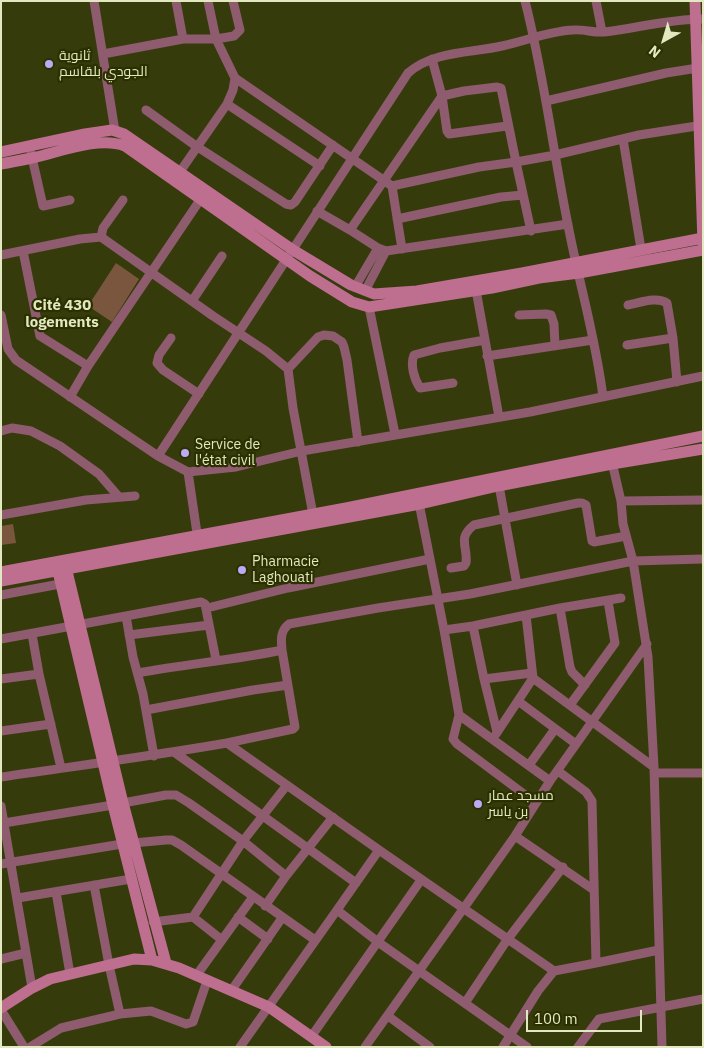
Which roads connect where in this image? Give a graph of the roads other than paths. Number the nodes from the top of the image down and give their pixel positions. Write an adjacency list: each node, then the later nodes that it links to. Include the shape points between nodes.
1 (94, 1): 13 (street)
2 (176, 1): 11 (street)
3 (208, 1): 12 (street)
4 (233, 1): 12 (street, via 240,30 234,36)
5 (525, 1): 10 (street)
6 (596, 1): 9 (street)
7 (695, 1): 8 (street)
8 (699, 19): 9 (street, via 669,20); 15 (street)
9 (602, 32): 10 (street, via 574,30)
10 (534, 37): 14 (street); 18 (street)
11 (183, 39): 12 (street); 13 (street)
12 (216, 39): 16 (street)
13 (103, 54): 23 (street)
14 (432, 59): 17 (street); 31 (street, via 408,73)
15 (698, 68): 18 (street); 21 (street)
16 (235, 78): 19 (street); 25 (street)
17 (442, 96): 22 (street, via 449,134); 22 (street, via 464,90 500,88); 36 (street)
18 (546, 101): 29 (street)
19 (227, 104): 27 (street); 34 (street)
20 (146, 110): 27 (street)
21 (701, 125): 24 (street); 47 (street)
22 (507, 126): 32 (street)
23 (116, 130): 26 (street); 35 (street)
24 (623, 138): 29 (street); 51 (street)
25 (333, 145): 31 (street); 34 (street)
26 (29, 146): 28 (street); 30 (street)
27 (196, 146): 34 (street, via 292,205); 35 (street)
28 (1, 152)
29 (555, 155): 32 (street); 43 (street)
30 (32, 158): 33 (street); 35 (street, via 73,148 116,143); 38 (street, via 43,206)
31 (352, 158): 36 (street); 41 (street)
32 (516, 162): 36 (street); 37 (street)
33 (1, 164)
34 (320, 166)
35 (176, 176): 40 (street); 54 (street)
36 (388, 183): 42 (street); 44 (street)
37 (523, 195): 42 (street); 45 (street)
38 (70, 200)
39 (123, 200): 46 (street, via 103,228)
40 (200, 200): 54 (street); 58 (street)
41 (318, 211): 44 (street); 54 (street)
42 (398, 219): 50 (street)
43 (568, 224): 45 (street); 57 (street)
44 (350, 230): 49 (street)
45 (531, 231): 50 (street)
46 (101, 237): 53 (street); 58 (street)
47 (702, 239): 48 (street); 51 (street)
48 (703, 244)
49 (382, 249): 50 (street); 59 (street)
50 (402, 249)
51 (641, 250): 57 (street)
52 (703, 250): 57 (street)
53 (23, 251): 55 (street); 74 (street, via 40,336)
54 (290, 254): 59 (street); 63 (street, via 310,276 352,302); 66 (street)
55 (1, 255)
56 (222, 256): 61 (street)
57 (577, 267): 59 (street, via 417,291 374,294); 60 (street, via 540,278); 70 (street)
58 (151, 272): 61 (street); 74 (street)
59 (360, 289)
60 (476, 290): 63 (street); 69 (street)
61 (192, 301): 66 (street)
62 (628, 305): 68 (street, via 653,300 667,303)
63 (369, 308): 84 (street)
64 (1, 315): 80 (street, via 12,356)
65 (519, 315): 72 (street, via 551,316)
66 (238, 333): 75 (street); 79 (street)
67 (171, 338): 79 (street, via 159,355 158,363 163,370)
68 (673, 338): 71 (street); 78 (street)
69 (485, 340): 73 (street); 77 (street, via 414,355 413,368 420,388)
70 (593, 340): 72 (street); 81 (street)
71 (628, 345)
72 (555, 346): 73 (street)
73 (487, 356): 82 (street)
74 (88, 366): 80 (street)
75 (288, 369): 86 (street, via 318,337 333,336 342,342); 88 (street)
76 (703, 376): 78 (street)
77 (452, 382)
78 (677, 382): 81 (street)
79 (199, 394): 89 (street)
80 (70, 397): 89 (street)
81 (603, 397): 82 (street)
82 (499, 417): 84 (street)
83 (1, 431): 93 (street, via 12,428 31,431 60,446 100,474)
84 (395, 434): 86 (street)
85 (703, 436): 90 (street)
86 (358, 442): 88 (street)
87 (703, 449): 90 (street)
88 (302, 451): 91 (street, via 236,467); 99 (street)
89 (158, 456): 91 (street)
90 (612, 460): 92 (street); 97 (street)
91 (188, 472): 102 (street)
92 (498, 482): 95 (street); 100 (street)
93 (118, 496): 94 (street); 98 (street)
94 (135, 496)
95 (418, 498): 99 (street); 103 (street)
96 (703, 500): 97 (street)
97 (621, 501): 101 (street)
98 (1, 515)
99 (314, 518): 102 (street)
100 (505, 518): 101 (street, via 582,502 588,511 592,541); 107 (street, via 474,525 467,530 464,538 466,563); 111 (street)
101 (626, 536): 105 (street)
102 (198, 540): 106 (street)
103 (430, 559): 114 (street); 116 (street)
104 (703, 559): 105 (street)
105 (633, 561): 111 (street); 127 (street)
106 (61, 565): 108 (street); 109 (street); 110 (street); 121 (street)
107 (451, 568)
108 (1, 572)
109 (1, 581)
110 (60, 584): 112 (street); 121 (street)
111 (517, 584): 114 (street)
112 (1, 594)
113 (621, 598): 115 (street)
114 (439, 599): 123 (street); 128 (street, via 289,624 282,633)
115 (608, 601): 117 (street); 136 (street, via 615,643)
116 (207, 608): 119 (street, via 201,602); 120 (street)
117 (560, 608): 118 (street); 136 (street, via 570,667)
118 (526, 615): 122 (street); 132 (street)
119 (126, 616): 121 (street); 125 (street)
120 (209, 624): 125 (street); 129 (street)
121 (76, 626): 124 (street); 150 (street)
122 (473, 626): 123 (street); 134 (street)
123 (444, 630): 140 (street)
124 (32, 634): 126 (street); 131 (street)
125 (129, 635): 130 (street)
126 (1, 639)
127 (646, 644): 141 (street); 153 (street)
128 (282, 650): 129 (street); 135 (street)
129 (216, 660): 130 (street)
130 (138, 673): 139 (street)
131 (39, 674): 133 (street); 142 (street)
132 (532, 675): 134 (street); 137 (street); 138 (street)
133 (1, 679)
134 (484, 679): 145 (street)
135 (288, 685): 139 (street); 146 (street, via 293,729)
136 (585, 685): 138 (street)
137 (518, 701): 143 (street); 145 (street)
138 (570, 705): 141 (street)
139 (146, 710): 149 (street)
140 (459, 715): 145 (street); 159 (street, via 453,739 457,744)
141 (592, 722): 147 (street); 153 (street)
142 (51, 724): 144 (street); 152 (street)
143 (555, 729): 147 (street); 151 (street)
144 (1, 731)
145 (495, 735): 151 (street)
146 (227, 743): 148 (street); 158 (street)
147 (576, 744): 154 (street)
148 (174, 752): 149 (street); 162 (street)
149 (154, 756): 150 (street)
150 (108, 761): 152 (street); 160 (street)
151 (529, 765): 157 (street)
152 (61, 768): 156 (street)
153 (654, 770): 155 (street); 195 (street)
154 (558, 771): 157 (street); 179 (street, via 586,792 592,801)
155 (703, 773)
156 (1, 777)
157 (550, 781): 159 (street)
158 (288, 785): 162 (street); 163 (street)
159 (536, 803): 165 (street)
160 (118, 804): 164 (street); 166 (street, via 176,795); 167 (street)
161 (1, 806): 164 (street)
162 (263, 817): 166 (street); 168 (street)
163 (333, 817): 168 (street); 169 (street)
164 (4, 823): 170 (street)
165 (515, 836): 172 (street); 184 (street)
166 (243, 841): 173 (street); 174 (street)
167 (128, 844): 170 (street); 173 (street, via 172,840); 175 (street); 189 (street)
168 (308, 849): 174 (street); 177 (street)
169 (379, 850): 176 (street); 177 (street)
170 (12, 863): 171 (street); 182 (street)
171 (1, 864)
172 (563, 867): 179 (street); 193 (street)
173 (222, 874): 181 (street); 186 (street)
174 (286, 876): 183 (street)
175 (131, 879): 178 (street); 198 (street)
176 (421, 880): 184 (street); 194 (street)
177 (356, 883): 185 (street)
178 (94, 884): 180 (street); 201 (street)
179 (594, 890): 199 (street)
180 (56, 892): 182 (street); 204 (street)
181 (253, 897): 183 (street); 187 (street)
182 (18, 898): 196 (street)
183 (266, 906): 188 (street)
184 (463, 909): 193 (street); 202 (street)
185 (336, 910): 192 (street); 194 (street)
186 (193, 917): 189 (street); 191 (street)
187 (238, 917): 190 (street); 191 (street)
188 (282, 918): 190 (street); 192 (street)
189 (153, 922): 200 (street)
190 (268, 939): 208 (street)
191 (222, 940): 205 (street)
192 (315, 940): 211 (street)
193 (507, 940): 203 (street); 210 (street)
194 (378, 942): 202 (street); 217 (street)
195 (659, 950): 199 (street); 212 (street)
196 (26, 953): 197 (street); 207 (street)
197 (1, 959)
198 (152, 960): 200 (street); 201 (street, via 134,959)
199 (596, 963): 203 (street)
200 (166, 964): 205 (street)
201 (109, 965): 204 (street); 214 (street)
202 (418, 970): 210 (street); 215 (street)
203 (554, 971): 216 (street)
204 (70, 974): 207 (street)
205 (196, 976): 206 (street)
206 (207, 980): 208 (street); 214 (street, via 190,1023 151,1011)
207 (32, 988): 213 (street)
208 (231, 991): 211 (street)
209 (703, 999): 212 (street)
210 (465, 1003): 216 (street)
211 (268, 1007): 217 (street); 220 (street)
212 (662, 1008): 226 (street, via 598,1020); 227 (street)
213 (1, 1009): 218 (street)
214 (120, 1014): 219 (street, via 61,1028)
215 (388, 1016): 222 (street); 223 (street)
216 (511, 1035): 224 (street); 225 (street)
217 (311, 1037): 221 (street)
218 (24, 1047)
219 (30, 1047)
220 (240, 1047)
221 (326, 1047)
222 (365, 1047)
223 (430, 1047)
224 (503, 1047)
225 (527, 1047)
226 (578, 1047)
227 (662, 1047)

